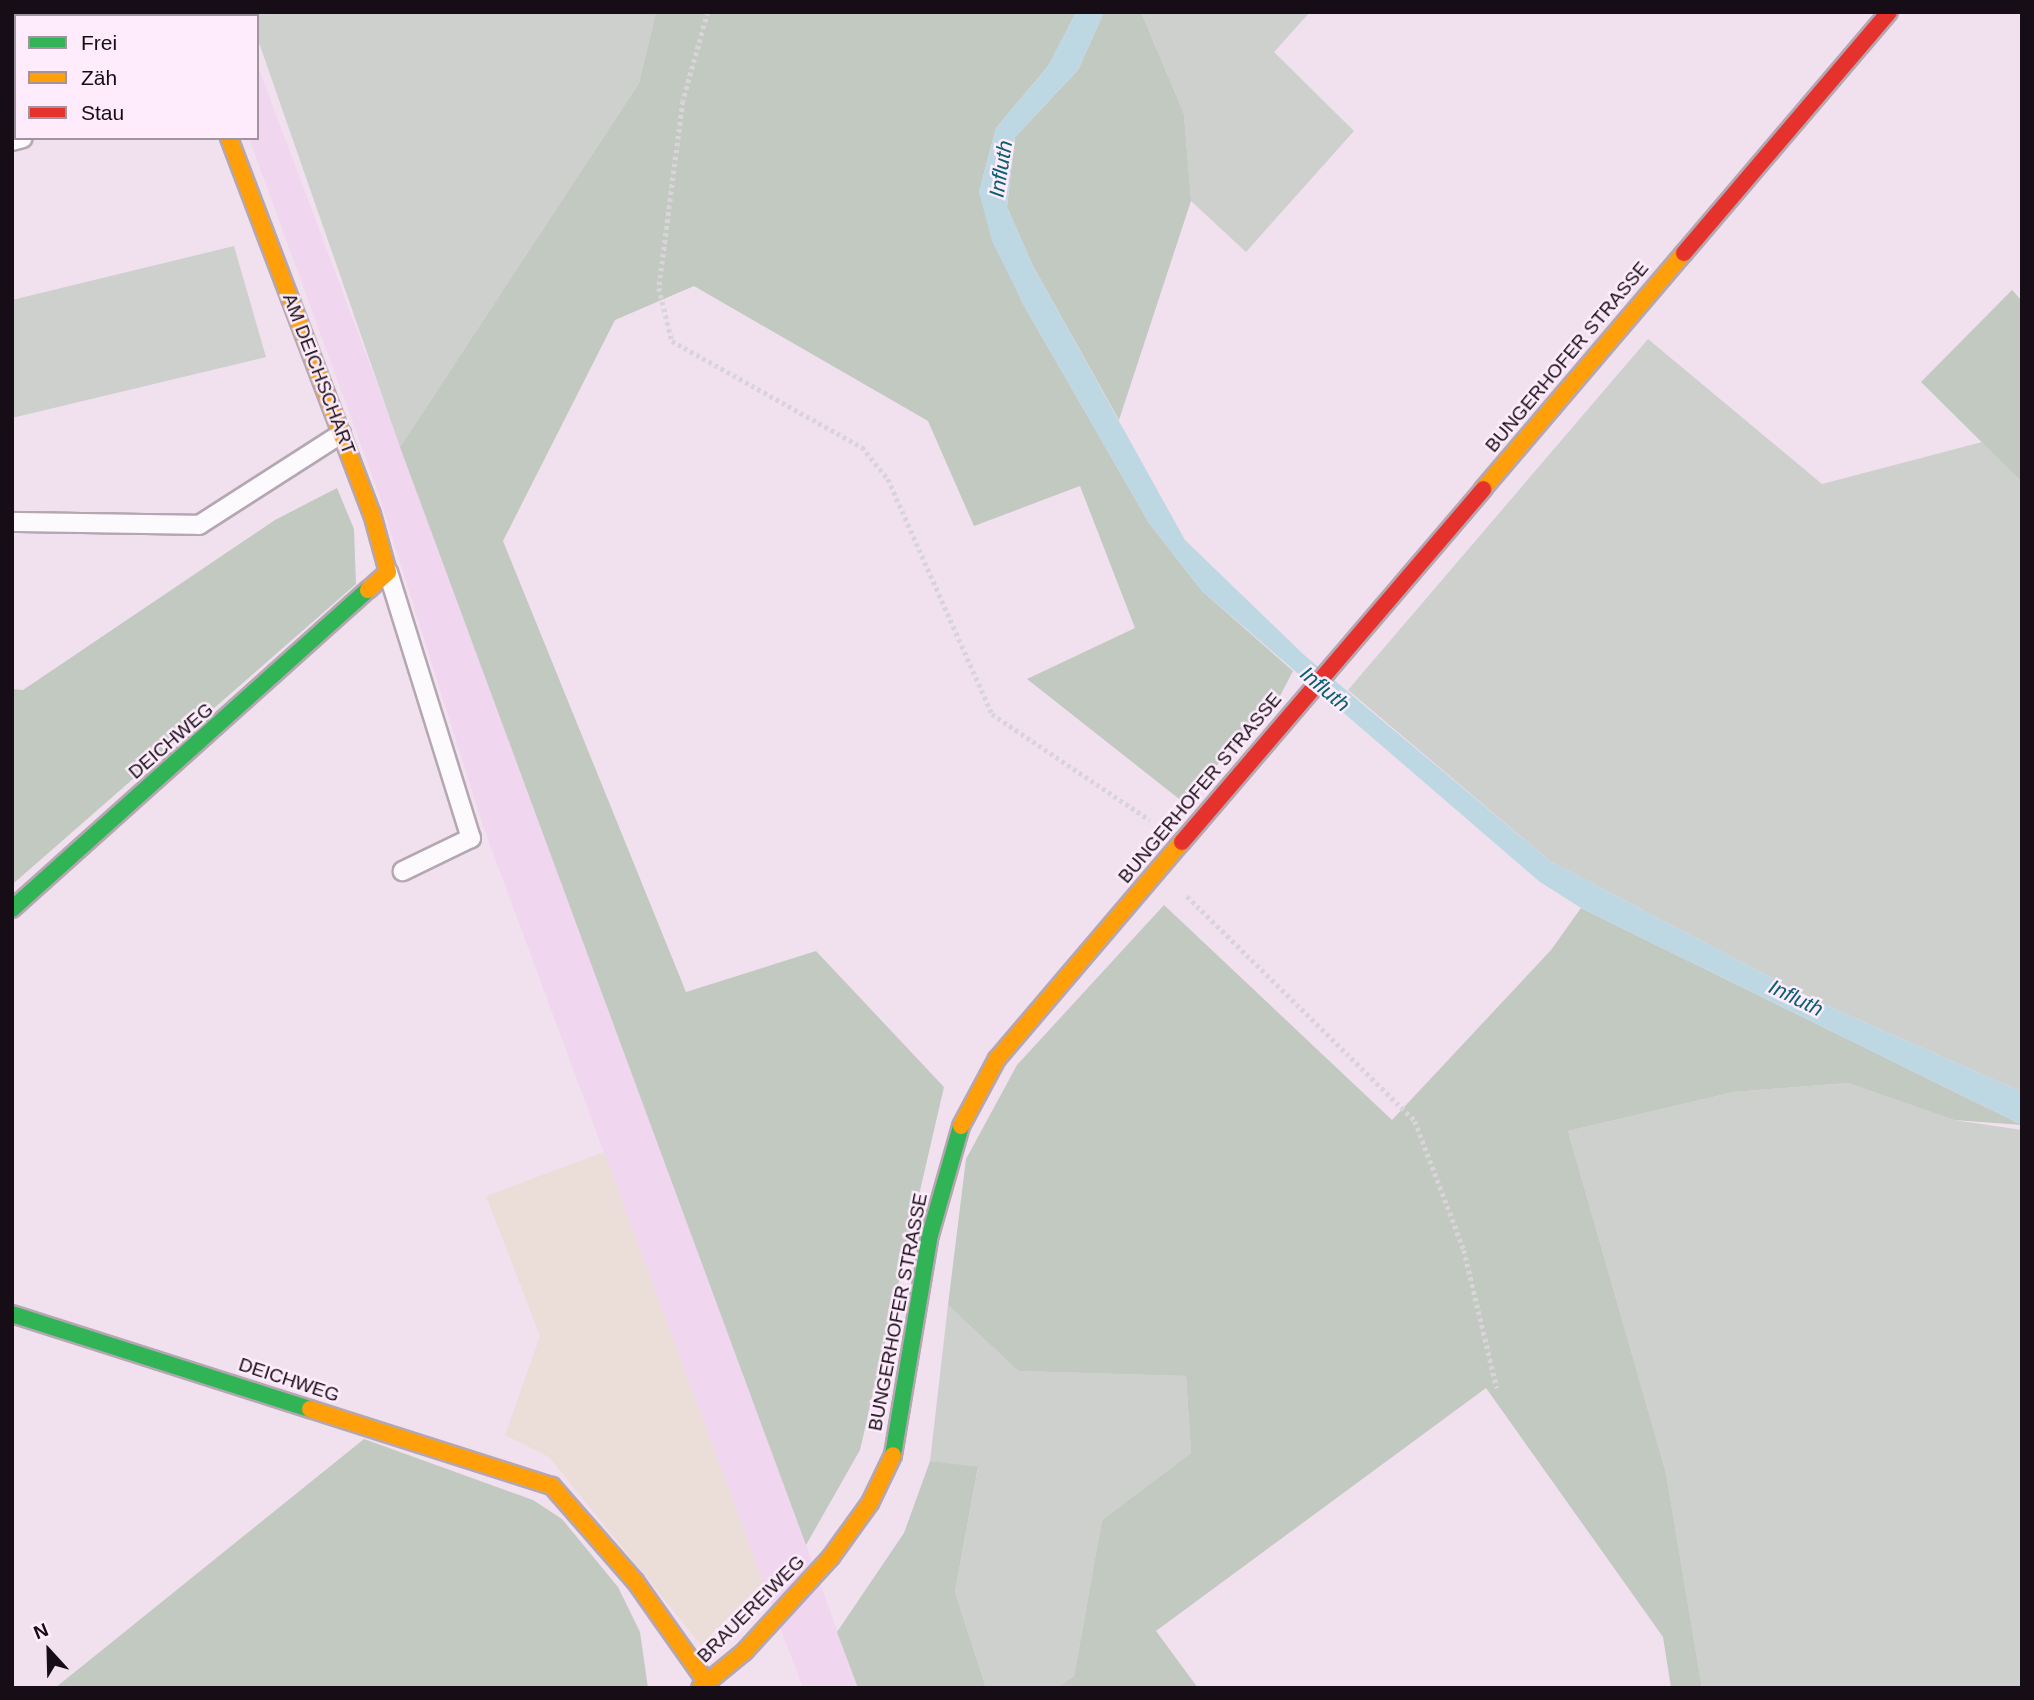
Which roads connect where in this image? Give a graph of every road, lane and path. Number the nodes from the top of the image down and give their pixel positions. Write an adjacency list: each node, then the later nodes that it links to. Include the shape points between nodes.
1 (709, 12): 7 (path, via 683,101 659,288 672,341 862,447 888,479 992,714)
2 (1889, 12): 7 (street, BUNGERHOFER STRASSE)
3 (230, 140): 4 (street, AM DEICHSCHART)
4 (341, 434): 5 (lane, via 200,525); 6 (street, AM DEICHSCHART)
5 (12, 522)
6 (388, 572): 9 (lane, via 471,838); 10 (street, DEICHWEG)
7 (1182, 842): 8 (street, BUNGERHOFER STRASSE)
8 (1159, 868): 12 (path, via 1415,1121 1464,1250); 13 (street, BUNGERHOFER STRASSE, via 997,1059 958,1132 930,1236 893,1455 870,1503)
9 (403, 871)
10 (12, 909)
11 (12, 1314): 14 (street, DEICHWEG, via 552,1486 635,1580)
12 (1497, 1388)
13 (831, 1557): 14 (street, BRAUEREIWEG)
14 (705, 1686)

